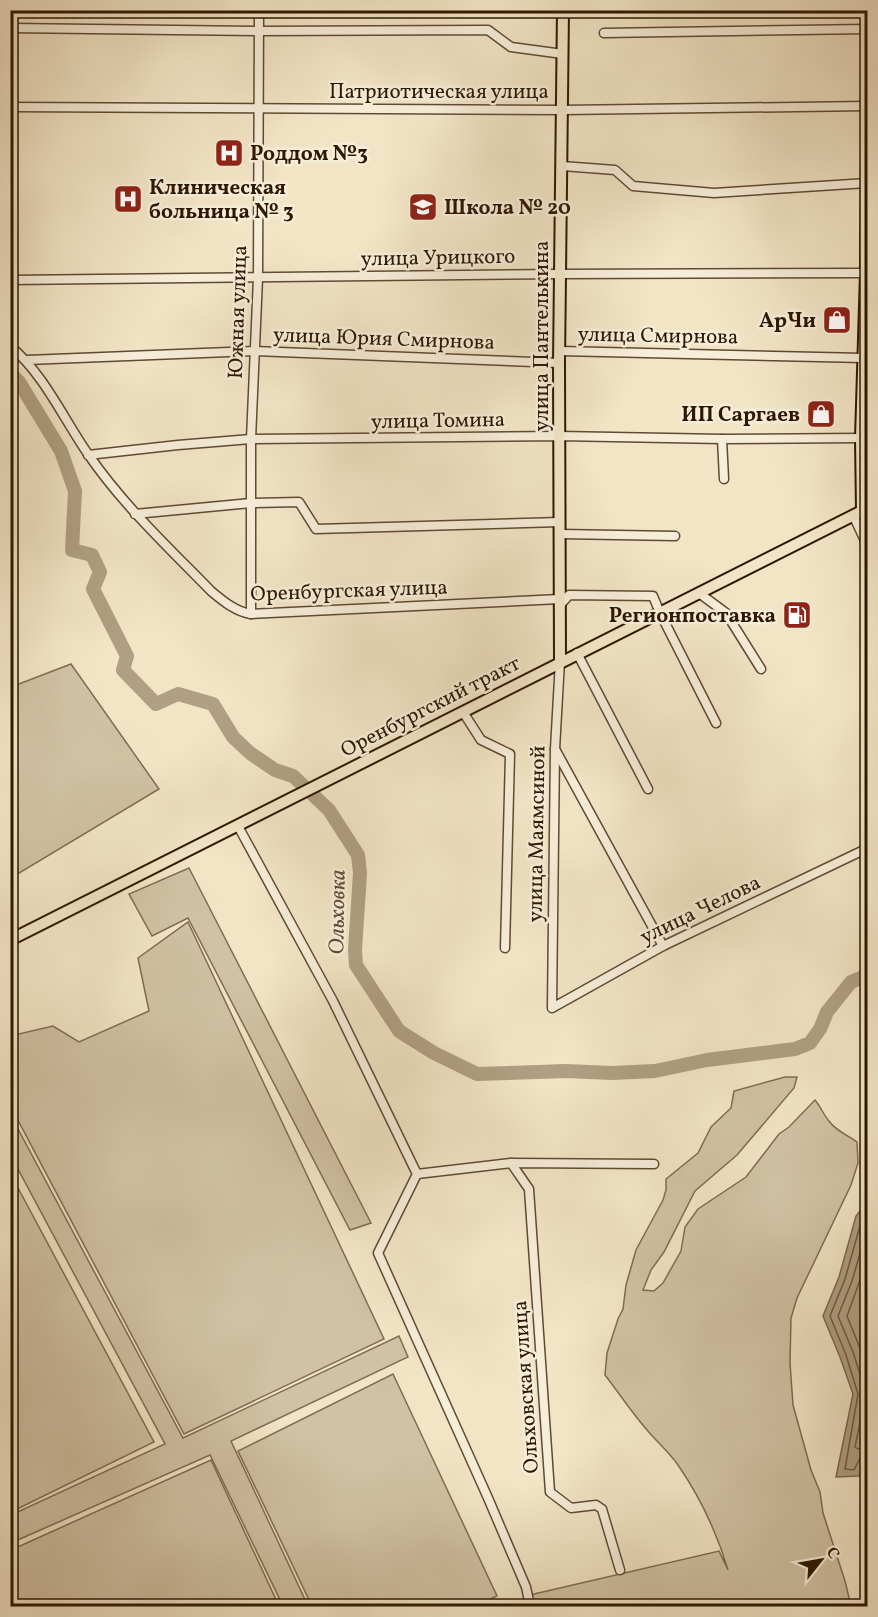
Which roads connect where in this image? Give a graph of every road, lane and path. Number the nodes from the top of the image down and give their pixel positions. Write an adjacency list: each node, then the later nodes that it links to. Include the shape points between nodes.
1 (259, 10): 5 (street, Южная улица)
2 (563, 10): 7 (main road, улица Пантелькина)
3 (10, 28): 5 (street)
4 (867, 29): 6 (street)
5 (259, 31): 7 (street, via 489,30 511,47); 11 (street, Южная улица)
6 (604, 33)
7 (563, 54): 12 (main road, улица Пантелькина)
8 (867, 73): 9 (main road)
9 (867, 106): 12 (street, Патриотическая улица); 14 (main road)
10 (10, 107): 11 (street, Патриотическая улица)
11 (259, 108): 12 (street, Патриотическая улица); 18 (street, Южная улица)
12 (563, 110): 13 (main road, улица Пантелькина)
13 (562, 166): 14 (street, via 615,170 633,186 714,193); 17 (main road, улица Пантелькина)
14 (867, 183): 15 (main road)
15 (867, 255): 16 (main road)
16 (866, 273): 17 (street, улица Урицкого); 23 (main road)
17 (560, 274): 18 (street, улица Урицкого); 22 (main road, улица Пантелькина)
18 (258, 278): 19 (street, улица Урицкого); 21 (street, Южная улица)
19 (10, 280)
20 (10, 346): 24 (street, Оренбургская улица)
21 (254, 351): 24 (street, улица Юрия Смирнова); 25 (street, улица Юрия Смирнова); 29 (street, Южная улица)
22 (560, 351): 23 (street, улица Смирнова); 25 (main road, улица Пантелькина)
23 (864, 357): 27 (main road)
24 (27, 360): 30 (street, Оренбургская улица)
25 (560, 363): 26 (main road, улица Пантелькина)
26 (559, 436): 28 (street, улица Томина); 29 (street, улица Томина); 36 (main road, улица Пантелькина)
27 (861, 438): 28 (street, улица Томина); 31 (main road)
28 (722, 439): 32 (street)
29 (250, 440): 30 (street, улица Томина); 33 (street, Южная улица)
30 (88, 455): 35 (street, Оренбургская улица)
31 (865, 478): 34 (main road)
32 (724, 479)
33 (251, 503): 35 (street); 36 (street, via 299,502 316,529); 43 (street, Южная улица)
34 (861, 511): 39 (street); 40 (main road, Оренбургский тракт)
35 (135, 514): 43 (street, Оренбургская улица, via 222,601)
36 (560, 522): 37 (main road, улица Пантелькина)
37 (560, 534): 38 (street); 41 (main road, улица Пантелькина)
38 (675, 536)
39 (867, 547)
40 (699, 593): 42 (main road, Оренбургский тракт); 46 (street, via 726,613)
41 (560, 602): 42 (street, Оренбургская улица, via 569,595 653,596); 43 (street, Оренбургская улица); 45 (main road, улица Пантелькина)
42 (660, 613): 44 (main road, Оренбургский тракт); 48 (street)
43 (251, 614)
44 (577, 653): 45 (main road, Оренбургский тракт); 50 (street)
45 (560, 662): 47 (main road, Оренбургский тракт); 49 (street, улица Маямсиной)
46 (761, 669)
47 (463, 712): 51 (main road, Оренбургский тракт); 55 (street, via 481,740 510,754)
48 (717, 723)
49 (555, 749): 54 (street); 56 (street, улица Маямсиной)
50 (648, 789)
51 (237, 826): 53 (main road, Оренбургский тракт); 59 (street, via 333,1000)
52 (867, 848): 54 (street, улица Челова)
53 (10, 940)
54 (663, 946): 56 (street, улица Челова)
55 (505, 948)
56 (552, 1008)
57 (512, 1163): 58 (street); 59 (street); 60 (street, Ольховская улица, via 529,1189 550,1492 571,1508 596,1505 602,1509)
58 (654, 1164)
59 (417, 1174): 61 (street, via 378,1253 488,1498 526,1587)
60 (620, 1570)
61 (530, 1606)

